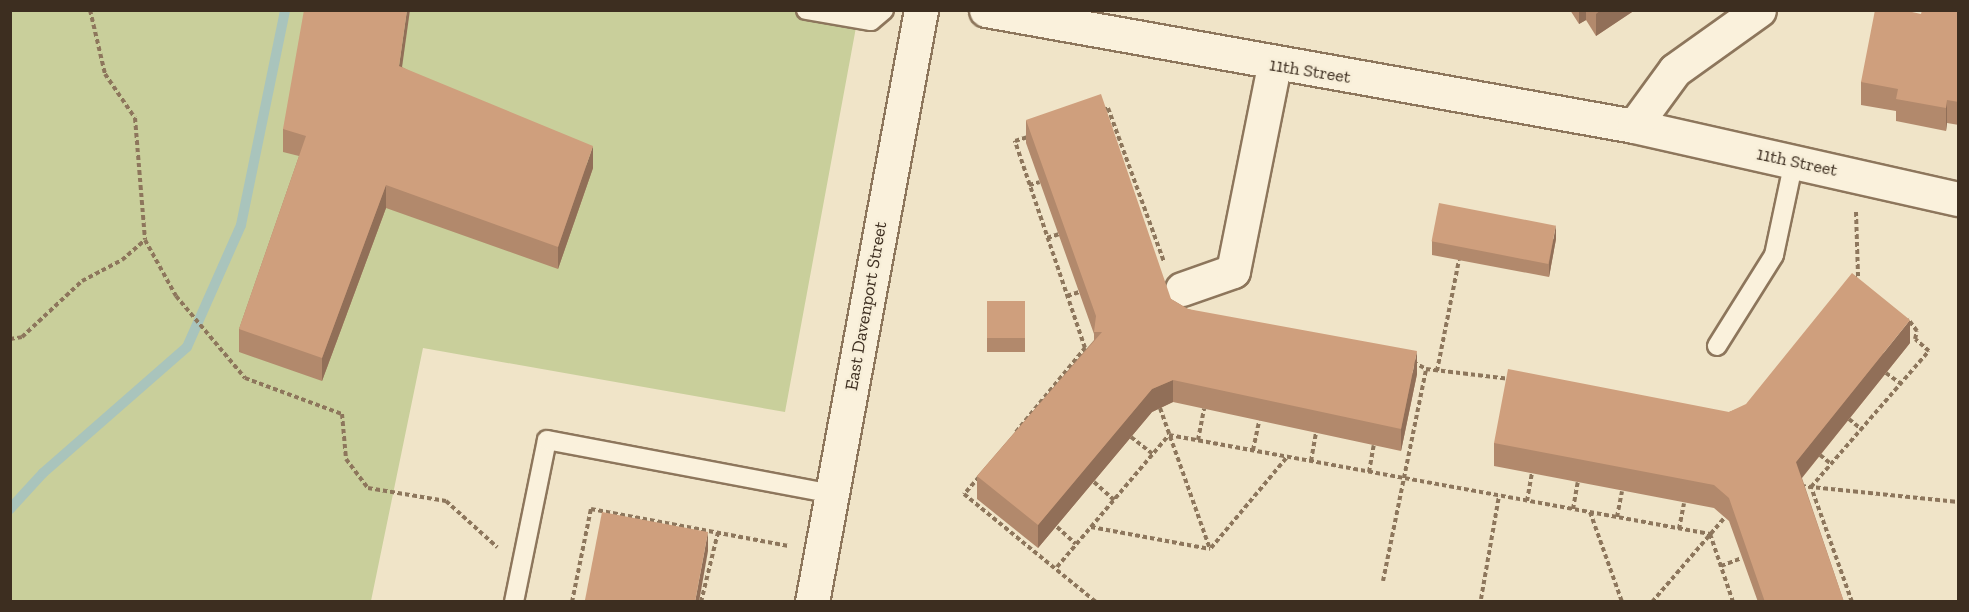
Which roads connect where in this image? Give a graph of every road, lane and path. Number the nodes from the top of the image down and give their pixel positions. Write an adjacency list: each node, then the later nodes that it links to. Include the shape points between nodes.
1 (90, 10): 22 (path, via 105,74 135,118)
2 (806, 10): 3 (lane, via 872,21)
3 (884, 10)
4 (921, 10): 73 (street, East Davenport Street)
5 (986, 10): 7 (street, 11th Street)
6 (1759, 10): 9 (street, via 1675,70)
7 (1274, 65): 9 (street, 11th Street); 27 (street, via 1233,271)
8 (1098, 112): 11 (path, via 1108,108)
9 (1634, 126): 13 (street, 11th Street)
10 (1035, 134): 16 (path, via 1015,141)
11 (1122, 149): 12 (path); 18 (path)
12 (1114, 152)
13 (1794, 161): 14 (street, 11th Street); 34 (lane, via 1774,255)
14 (1856, 175): 17 (street, 11th Street); 26 (path)
15 (1040, 182): 16 (path)
16 (1029, 185): 21 (path)
17 (1959, 199)
18 (1142, 203): 19 (path); 23 (path)
19 (1132, 207)
20 (1059, 234): 21 (path)
21 (1047, 238): 31 (path)
22 (145, 240): 33 (path, via 122,260 82,281 22,337); 93 (path, via 176,296 244,378 342,414 346,459 368,488 446,501)
23 (1162, 258): 24 (path); 27 (path)
24 (1156, 260)
25 (1459, 260): 39 (path)
26 (1858, 277): 28 (path); 29 (path)
27 (1174, 278)
28 (1851, 285)
29 (1867, 285)
30 (1079, 292): 31 (path)
31 (1067, 296): 35 (path)
32 (1903, 315): 44 (path, via 1917,331 1915,339 1929,351)
33 (10, 339)
34 (1717, 346)
35 (1085, 348): 36 (path); 41 (path)
36 (1095, 350)
37 (1407, 361): 38 (path)
38 (1426, 369): 39 (path); 67 (path)
39 (1437, 371): 42 (path)
40 (1886, 373): 44 (path)
41 (1060, 378): 43 (path); 48 (path)
42 (1517, 380)
43 (1066, 383)
44 (1901, 384): 51 (path)
45 (1160, 408): 53 (path)
46 (1204, 409): 56 (path)
47 (1849, 419): 51 (path)
48 (1024, 421): 50 (path); 55 (path)
49 (1259, 421): 58 (path)
50 (1029, 426)
51 (1862, 429): 63 (path)
52 (1316, 433): 62 (path)
53 (1169, 435): 56 (path); 59 (path); 91 (path)
54 (1131, 437): 59 (path)
55 (1010, 438)
56 (1198, 440): 58 (path)
57 (1374, 445): 64 (path)
58 (1253, 450): 61 (path)
59 (1153, 454): 75 (path)
60 (1820, 455): 63 (path)
61 (1287, 456): 62 (path); 91 (path)
62 (1311, 461): 64 (path)
63 (1831, 464): 71 (path)
64 (1369, 472): 67 (path)
65 (1532, 473): 76 (path)
66 (988, 477): 105 (path, via 983,472 964,494)
67 (1404, 478): 74 (path); 97 (path)
68 (1578, 482): 79 (path)
69 (1094, 483): 75 (path)
70 (1799, 486): 71 (path)
71 (1811, 487): 77 (path); 83 (path)
72 (1622, 490): 81 (path)
73 (832, 494): 92 (street, East Davenport Street); 101 (lane, via 547,440)
74 (1499, 496): 76 (path); 100 (path)
75 (1114, 500): 85 (path)
76 (1527, 501): 79 (path)
77 (1959, 502)
78 (1684, 503): 87 (path)
79 (1574, 509): 80 (path)
80 (1590, 512): 81 (path); 106 (path)
81 (1617, 517): 87 (path)
82 (1725, 517): 89 (path)
83 (1825, 525): 86 (path); 98 (path)
84 (1057, 527): 90 (path)
85 (1091, 527): 90 (path); 91 (path)
86 (1818, 528)
87 (1679, 529): 89 (path)
88 (718, 532): 92 (path); 102 (path, via 591,509); 103 (path)
89 (1710, 534): 95 (path); 107 (path)
90 (1076, 544): 96 (path)
91 (1210, 549)
92 (821, 552): 104 (street, East Davenport Street)
93 (504, 554)
94 (1742, 558): 95 (path)
95 (1721, 566): 108 (path)
96 (1057, 567)
97 (1383, 581)
98 (1847, 586): 99 (path); 109 (path)
99 (1840, 589)
100 (1481, 598)
101 (514, 602)
102 (572, 602)
103 (701, 602)
104 (812, 602)
105 (1096, 602)
106 (1622, 602)
107 (1652, 602)
108 (1733, 602)
109 (1852, 602)

